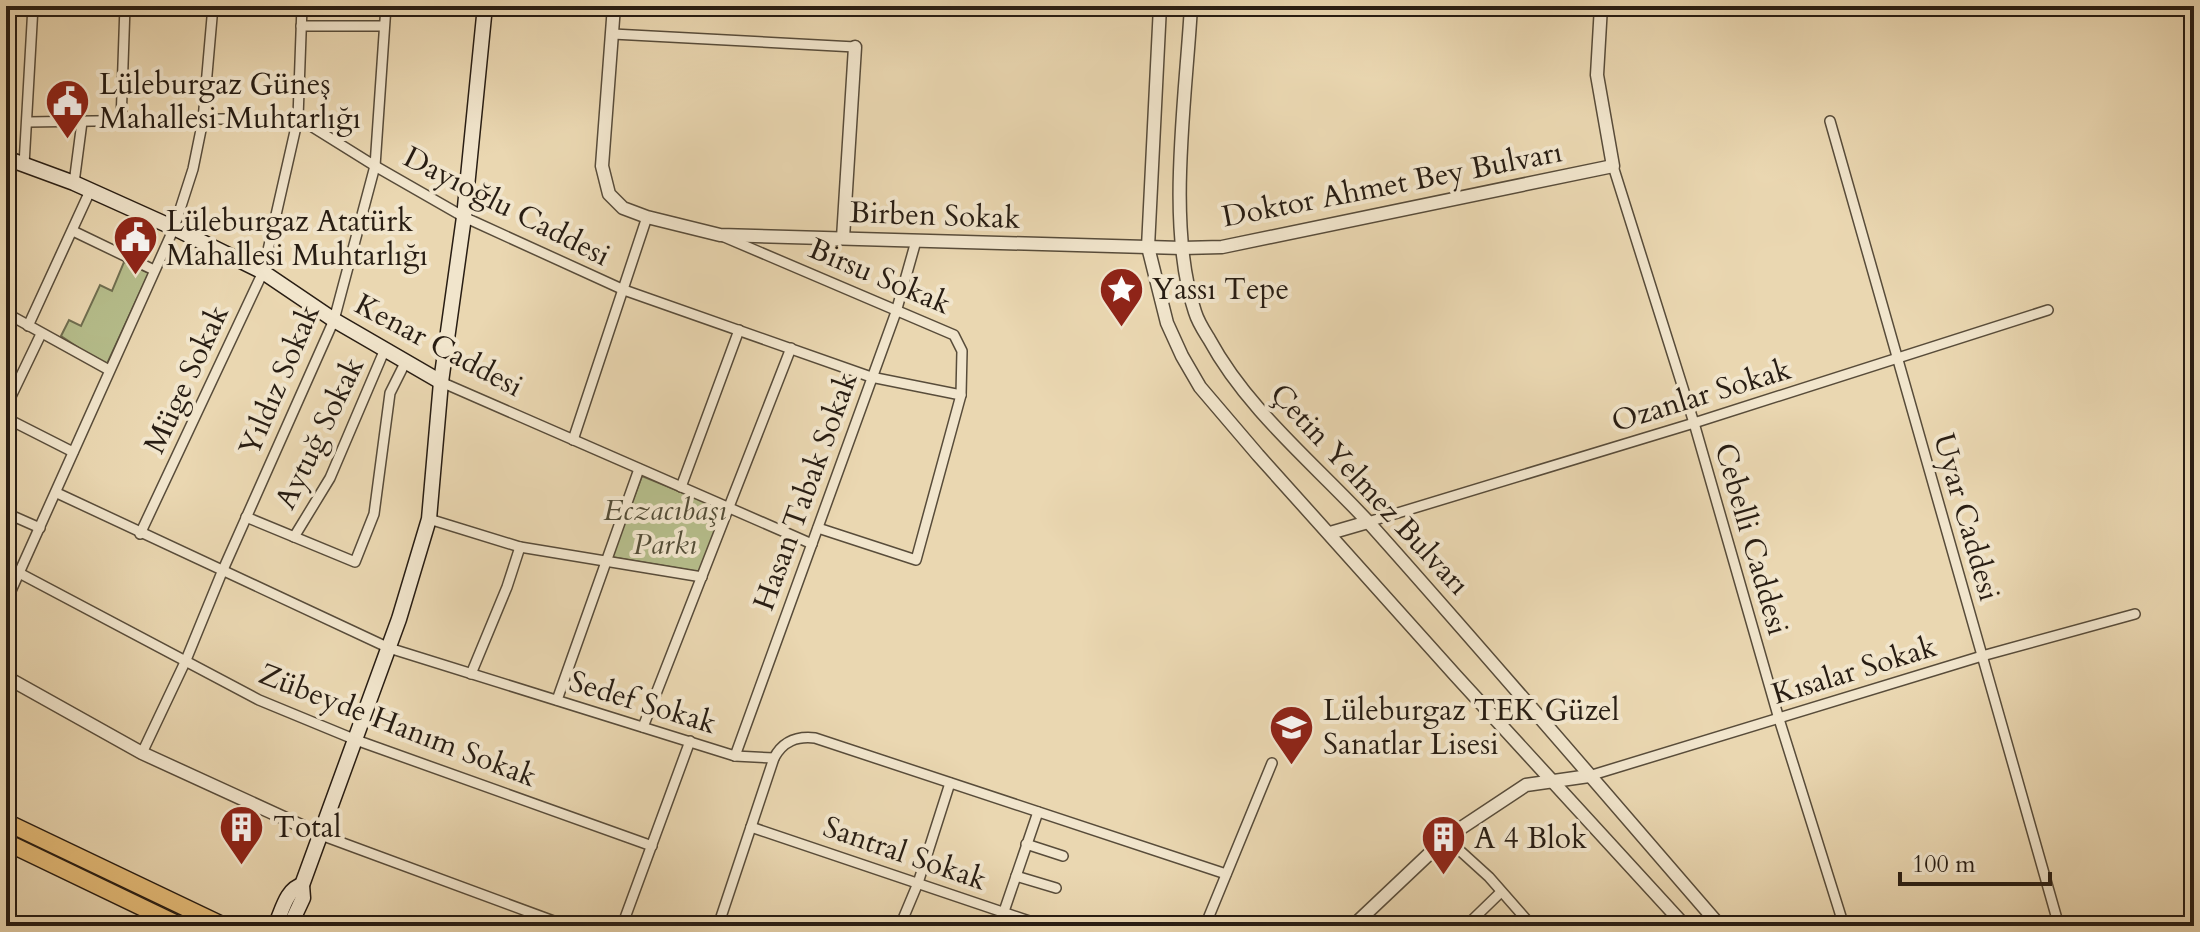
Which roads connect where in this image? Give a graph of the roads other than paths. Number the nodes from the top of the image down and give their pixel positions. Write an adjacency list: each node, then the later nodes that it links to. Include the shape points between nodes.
1 (33, 6): 18 (street)
2 (125, 6): 20 (street)
3 (213, 6): 16 (street)
4 (302, 6): 11 (street, Müge Sokak)
5 (386, 6): 12 (street, Yıldız Sokak)
6 (485, 6): 27 (main road)
7 (614, 6): 13 (street)
8 (1160, 6): 34 (street, Çetin Yelmez Bulvarı)
9 (1191, 6): 35 (street, Çetin Yelmez Bulvarı)
10 (1601, 6): 24 (street, via 1597,75)
11 (301, 26): 12 (street); 15 (street, Müge Sokak)
12 (384, 26): 23 (street, Yıldız Sokak)
13 (613, 34): 14 (street); 28 (street, Birsu Sokak, via 602,166 609,194 623,208)
14 (855, 47): 32 (street)
15 (298, 118): 16 (street); 23 (street, Dayıoğlu Caddesi); 37 (street, Müge Sokak)
16 (203, 120): 20 (street); 29 (street)
17 (1830, 121): 48 (street, Uyar Caddesi)
18 (28, 122): 19 (street); 22 (street)
19 (82, 122): 20 (street); 25 (street)
20 (121, 122)
21 (6, 158): 22 (main road, Kenar Caddesi)
22 (24, 165): 25 (main road, Kenar Caddesi)
23 (375, 166): 27 (street, Dayıoğlu Caddesi); 42 (street, Yıldız Sokak)
24 (1613, 166): 35 (street, Doktor Ahmet Bey Bulvarı, via 1222,247); 56 (street, Cebelli Caddesi)
25 (74, 183): 26 (main road, Kenar Caddesi)
26 (90, 191): 29 (main road, Kenar Caddesi); 30 (street)
27 (464, 217): 38 (street, Dayıoğlu Caddesi); 52 (main road)
28 (647, 217): 31 (street, Birsu Sokak); 38 (street)
29 (174, 228): 36 (street); 37 (main road, Kenar Caddesi)
30 (73, 231): 36 (street); 43 (street)
31 (720, 235): 32 (street, Birben Sokak); 40 (street, Birsu Sokak)
32 (843, 238): 33 (street, Birben Sokak)
33 (916, 241): 34 (street, Birben Sokak); 40 (street, Hasan Tabak Sokak)
34 (1148, 247): 35 (street, Doktor Ahmet Bey Bulvarı); 69 (street, Çetin Yelmez Bulvarı, via 1167,323 1200,387)
35 (1182, 248): 66 (street, Çetin Yelmez Bulvarı, via 1195,314 1234,381)
36 (154, 270): 50 (street)
37 (263, 272): 42 (main road, Kenar Caddesi); 70 (street, Müge Sokak)
38 (624, 290): 44 (street, Dayıoğlu Caddesi); 57 (street)
39 (2048, 310): 48 (street, Ozanlar Sokak)
40 (896, 312): 51 (street, Hasan Tabak Sokak); 53 (street, Birsu Sokak, via 954,335 962,351)
41 (6, 313): 43 (street)
42 (334, 320): 47 (main road, Kenar Caddesi); 64 (street, Yıldız Sokak)
43 (28, 326): 45 (street)
44 (739, 330): 46 (street, Dayıoğlu Caddesi); 60 (street)
45 (41, 334): 50 (street); 54 (street)
46 (791, 348): 51 (street, Dayıoğlu Caddesi); 62 (street)
47 (385, 349): 49 (main road, Kenar Caddesi); 71 (street, Aytuğ Sokak, via 330,478)
48 (1897, 358): 56 (street, Ozanlar Sokak); 82 (street, Uyar Caddesi)
49 (406, 361): 52 (main road, Kenar Caddesi); 71 (street, via 390,393 374,514 355,562)
50 (109, 370): 58 (street)
51 (871, 377): 53 (street, Dayıoğlu Caddesi); 68 (street, Hasan Tabak Sokak)
52 (441, 382): 57 (street, Kenar Caddesi); 65 (main road)
53 (961, 395): 68 (street, Birsu Sokak, via 916,560)
54 (6, 407)
55 (6, 418): 58 (street)
56 (1694, 423): 66 (street, Ozanlar Sokak); 87 (street, Cebelli Caddesi)
57 (573, 440): 59 (street, Kenar Caddesi)
58 (73, 452): 61 (street)
59 (639, 469): 60 (street, Kenar Caddesi); 74 (street)
60 (681, 487): 62 (street, Kenar Caddesi)
61 (57, 493): 67 (street); 70 (street, Sedef Sokak)
62 (729, 508): 72 (street, Kenar Caddesi); 78 (street)
63 (6, 513): 67 (street)
64 (246, 517): 71 (street); 77 (street, Yıldız Sokak)
65 (429, 519): 73 (street); 81 (main road)
66 (1368, 522): 69 (street); 95 (street, Çetin Yelmez Bulvarı)
67 (40, 528): 76 (street)
68 (818, 528): 72 (street, Hasan Tabak Sokak)
69 (1330, 533): 96 (street, Çetin Yelmez Bulvarı)
70 (140, 534): 77 (street, Sedef Sokak)
71 (294, 537)
72 (812, 544): 92 (street, Hasan Tabak Sokak)
73 (520, 547): 74 (street); 84 (street)
74 (606, 561): 78 (street); 86 (street)
75 (6, 566): 76 (street, Zübeyde Hanım Sokak)
76 (20, 572): 79 (street); 83 (street, Zübeyde Hanım Sokak)
77 (222, 572): 81 (street, Sedef Sokak); 83 (street, Yıldız Sokak)
78 (702, 577): 88 (street)
79 (6, 602)
80 (2135, 614): 82 (street, Kısalar Sokak)
81 (389, 648): 84 (street, Sedef Sokak); 89 (main road)
82 (1982, 656): 87 (street, Kısalar Sokak); 133 (street, Uyar Caddesi)
83 (186, 660): 89 (street, Zübeyde Hanım Sokak, via 259,700); 91 (street, Yıldız Sokak)
84 (471, 674): 86 (street, Sedef Sokak)
85 (6, 677): 91 (street)
86 (557, 700): 88 (street, Sedef Sokak)
87 (1779, 719): 95 (street, Kısalar Sokak); 132 (street, Cebelli Caddesi)
88 (643, 727): 90 (street, Sedef Sokak)
89 (356, 740): 101 (main road); 105 (street, Zübeyde Hanım Sokak)
90 (690, 741): 92 (street, Sedef Sokak); 105 (street)
91 (142, 753): 101 (street)
92 (735, 756): 93 (street, Sedef Sokak)
93 (774, 758): 97 (street, via 792,739 815,738); 100 (street)
94 (1272, 763): 107 (street)
95 (1589, 776): 96 (street); 131 (street, Çetin Yelmez Bulvarı)
96 (1554, 780): 102 (street, via 1526,785); 130 (street, Çetin Yelmez Bulvarı)
97 (950, 783): 98 (street); 109 (street)
98 (1038, 812): 104 (street); 107 (street)
99 (6, 822): 117 (highway)
100 (751, 827): 109 (street, Santral Sokak); 122 (street)
101 (321, 835): 110 (main road); 120 (street)
102 (1446, 838): 112 (street); 127 (street)
103 (6, 842): 116 (highway)
104 (1026, 844): 106 (street); 108 (street)
105 (652, 846): 121 (street)
106 (1063, 856)
107 (1226, 874): 126 (street)
108 (1016, 876): 111 (street); 113 (street)
109 (918, 883): 113 (street, Santral Sokak); 123 (street)
110 (302, 885): 118 (main road, via 290,892); 119 (main road, via 303,898)
111 (1056, 888)
112 (1501, 892): 128 (street); 129 (street)
113 (1004, 912): 124 (street); 125 (street, Santral Sokak)
114 (6, 923): 115 (street)
115 (12, 926)
116 (181, 926)
117 (224, 926)
118 (275, 926)
119 (290, 926)
120 (567, 926)
121 (622, 926)
122 (718, 926)
123 (900, 926)
124 (999, 926)
125 (1044, 926)
126 (1205, 926)
127 (1353, 926)
128 (1466, 926)
129 (1532, 926)
130 (1685, 926)
131 (1720, 926)
132 (1844, 926)
133 (2059, 926)

